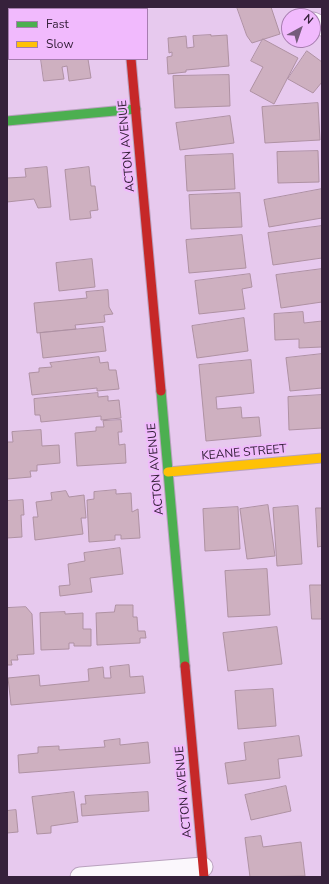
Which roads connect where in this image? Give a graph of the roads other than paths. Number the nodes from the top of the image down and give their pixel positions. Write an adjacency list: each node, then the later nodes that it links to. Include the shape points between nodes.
1 (131, 60): 2 (street, ACTON AVENUE)
2 (136, 109): 3 (street); 5 (street, ACTON AVENUE)
3 (7, 121)
4 (322, 458): 5 (street, KEANE STREET)
5 (168, 472): 6 (street, ACTON AVENUE)
6 (203, 872): 7 (street)
7 (80, 877)

